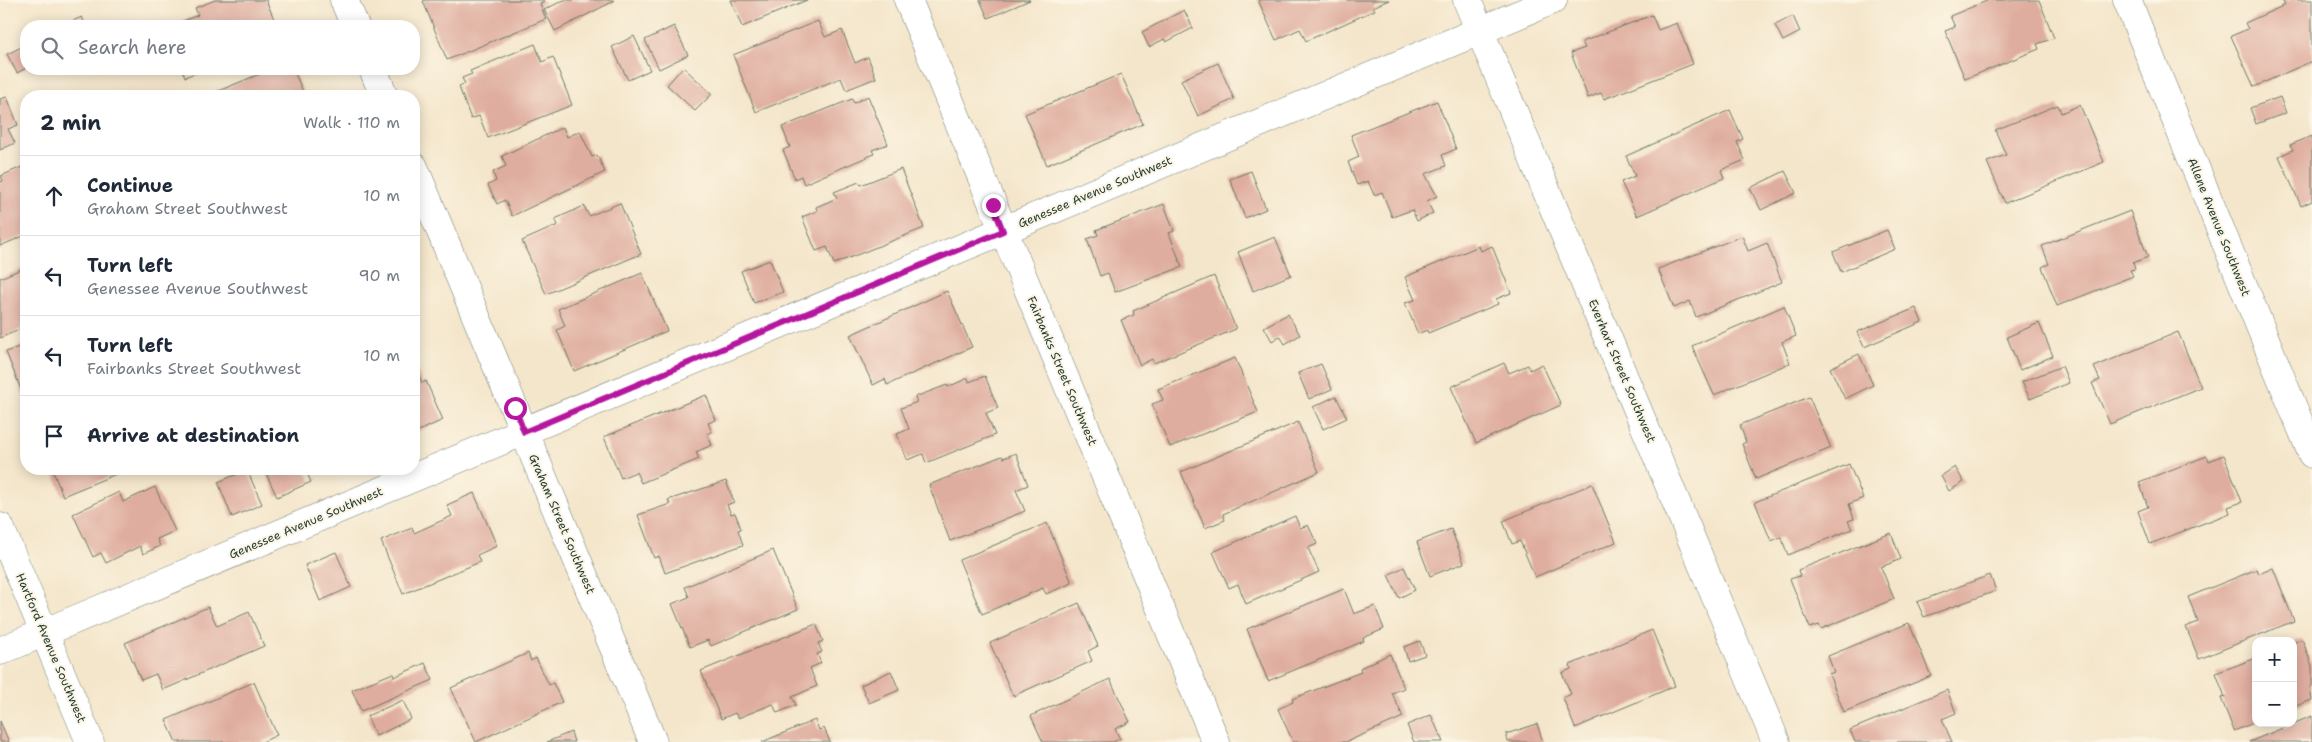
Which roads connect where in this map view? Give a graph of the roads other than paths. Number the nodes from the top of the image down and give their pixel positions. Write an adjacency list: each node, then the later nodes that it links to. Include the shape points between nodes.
1 (344, 0): 6 (street)
2 (908, 0): 11 (street, Fairbanks Street Southwest)
3 (1467, 0): 7 (street, Everhart Street Southwest)
4 (1553, 0): 7 (street, Genessee Avenue Southwest)
5 (2127, 0): 13 (street, Allene Avenue Southwest)
6 (352, 20)
7 (1480, 31): 11 (street, Genessee Avenue Southwest); 20 (street, Everhart Street Southwest)
8 (375, 75): 9 (street)
9 (382, 90)
10 (420, 181): 12 (street, Graham Street Southwest)
11 (1003, 231): 12 (street, Genessee Avenue Southwest); 19 (street, Fairbanks Street Southwest)
12 (524, 432): 15 (street, Genessee Avenue Southwest); 18 (street, Graham Street Southwest)
13 (2312, 454)
14 (0, 527): 15 (street, Hartford Avenue Southwest)
15 (44, 632): 16 (street, Genessee Avenue Southwest); 17 (street, Hartford Avenue Southwest)
16 (0, 651)
17 (90, 742)
18 (653, 742)
19 (1216, 742)
20 (1776, 742)

